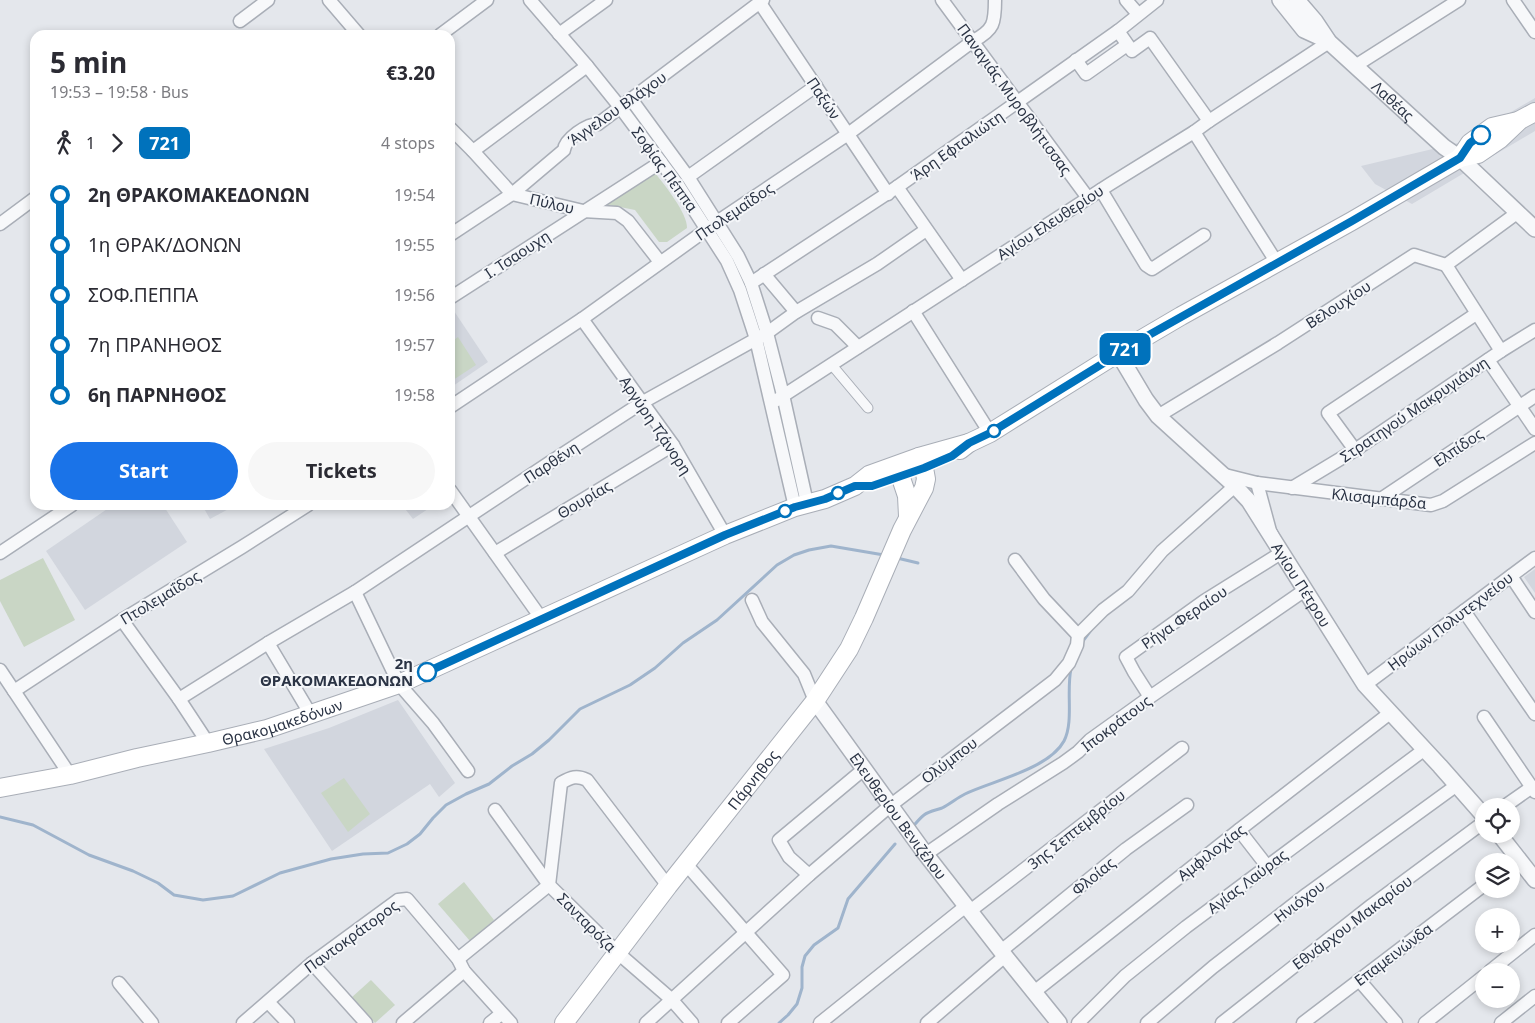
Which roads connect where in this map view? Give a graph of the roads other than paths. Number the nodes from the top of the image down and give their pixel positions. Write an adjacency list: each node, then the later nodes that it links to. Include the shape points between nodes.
1 (268, 0): 16 (street)
2 (328, 0): 17 (street)
3 (487, 0): 18 (street)
4 (530, 0): 21 (street, Σοφίας Πέππα)
5 (606, 0): 21 (street)
6 (942, 0): 22 (street, Παναγιάς Μυροβλήτισσας)
7 (995, 0): 22 (street, Πτολεμαΐδος, via 992,26)
8 (1126, 0): 15 (street)
9 (1157, 0): 15 (street, Άρη Εφταλιώτη)
10 (1280, 0): 23 (street, Λαθέας, via 1304,30)
11 (1298, 0): 23 (street, Λαθέας)
12 (1459, 0): 27 (street)
13 (1513, 0): 20 (street)
14 (762, 1): 28 (street, Παξών); 29 (street, Άγγελου Βλάχου)
15 (1138, 14): 19 (street, Άρη Εφταλιώτη)
16 (240, 21)
17 (353, 30)
18 (447, 30)
19 (1118, 31): 24 (street); 25 (street, Άρη Εφταλιώτη)
20 (1535, 32)
21 (559, 34): 26 (street, Σοφίας Πέππα)
22 (973, 41): 30 (street, Παναγιάς Μυροβλήτισσας); 36 (street, Πτολεμαΐδος)
23 (1329, 42): 27 (street, Λαθέας); 33 (street, Αγίου Ελευθερίου)
24 (1127, 44): 25 (street, via 1086,74); 33 (street, via 1132,50 1150,38)
25 (1076, 60): 30 (street, Άρη Εφταλιώτη)
26 (587, 66): 31 (street, Σοφίας Πέππα); 37 (street)
27 (1355, 66): 38 (street, Λαθέας)
28 (816, 86): 36 (street, Παξών); 40 (street)
29 (631, 99): 31 (street, Άγγελου Βλάχου); 40 (street, Σοφίας Πέππα)
30 (1018, 103): 41 (street, Άρη Εφταλιώτη); 44 (street, Παναγιάς Μυροβλήτισσας)
31 (620, 107): 39 (street, Σοφίας Πέππα); 43 (street, Άγγελου Βλάχου, via 568,141 564,150)
32 (1527, 116): 38 (main road, via 1478,154)
33 (1209, 121): 34 (street, Αγίου Ελευθερίου)
34 (1194, 132): 42 (street, Αγίου Ελευθερίου); 55 (street)
35 (455, 133): 37 (street, Πύλου)
36 (848, 134): 41 (street, Παξών); 49 (street, Πτολεμαΐδος)
37 (473, 151): 43 (street, Πύλου)
38 (1460, 158): 47 (street, Λαθέας); 55 (main road)
39 (661, 162): 46 (street, Ι. Τσαουχη); 49 (street, Σοφίας Πέππα)
40 (688, 177): 49 (street, Σοφίας Πέππα)
41 (893, 190): 51 (street, Παξών); 57 (street, Άρη Εφταλιώτη)
42 (1101, 190): 44 (street, Αγίου Ελευθερίου); 53 (street, via 1146,266 1152,269)
43 (512, 194): 46 (street, Πύλου); 52 (street, Άγγελου Βλάχου)
44 (1088, 198): 58 (street, Αγίου Ελευθερίου)
45 (30, 202): 48 (street)
46 (583, 211): 54 (street, Πύλου, via 617,213 624,217); 60 (street, Ι. Τσαουχη)
47 (1518, 213): 50 (street, Λαθέας); 56 (street)
48 (0, 224)
49 (712, 225): 54 (street, Πτολεμαΐδος); 59 (street, Σοφίας Πέππα, via 738,256); 67 (street, Σοφίας Πέππα)
50 (1535, 229)
51 (926, 230): 58 (street, Παξών); 62 (street, Παρθένη, via 877,264)
52 (455, 232)
53 (1204, 236)
54 (660, 262): 65 (street, Πτολεμαΐδος)
55 (1277, 263): 70 (main road)
56 (1446, 265): 63 (street); 80 (street, Βελουχίου, via 1414,255)
57 (764, 274): 59 (street, Άρη Εφταλιώτη); 62 (street)
58 (962, 280): 61 (street, Αγίου Ελευθερίου)
59 (751, 284): 67 (street, Σοφίας Πέππα)
60 (455, 295)
61 (913, 311): 68 (street, Αγίου Ελευθερίου); 82 (street)
62 (796, 312): 67 (street, Παρθένη)
63 (1476, 314): 69 (street); 85 (street, via 1328,414)
64 (818, 318): 68 (street, via 835,324)
65 (582, 319): 75 (street, Αργύρη Τζάνορη); 77 (street, Πτολεμαΐδος)
66 (1535, 330): 69 (street, Στρατηγού Μακρυγιάννη)
67 (762, 336): 73 (street, Σοφίας Πέππα); 75 (street, Παρθένη); 76 (street, Σοφίας Πέππα)
68 (858, 347): 72 (street, Αγίου Ελευθερίου)
69 (1500, 351): 71 (street, Στρατηγού Μακρυγιάννη)
70 (1118, 353): 80 (street, Αγίου Πέτρου); 82 (main road)
71 (1488, 360): 78 (street); 85 (street, Στρατηγού Μακρυγιάννη)
72 (831, 364): 73 (street, Αγίου Ελευθερίου); 79 (street)
73 (783, 395): 76 (street, Αγίου Ελευθερίου); 94 (street, Σοφίας Πέππα)
74 (1535, 396): 78 (street, Ελπίδος)
75 (643, 402): 84 (street, Αργύρη Τζάνορη); 97 (street, Παρθένη)
76 (772, 403): 94 (street, Σοφίας Πέππα)
77 (455, 404)
78 (1519, 406): 81 (street); 93 (street, Ελπίδος)
79 (868, 408)
80 (1158, 416): 87 (street, Αγίου Πέτρου)
81 (1535, 428)
82 (990, 433): 86 (main road)
83 (1535, 443): 93 (street, Κλισαμπάρδα, via 1443,501 1430,505)
84 (673, 445): 99 (street, Αργύρη Τζάνορη); 101 (street, Θουρίας)
85 (1355, 450): 91 (street, Στρατηγού Μακρυγιάννη)
86 (922, 463): 88 (main road); 98 (main road, Πάρνηθος, via 926,479 924,488)
87 (1211, 465): 89 (street, Κλισαμπάρδα, via 1222,474); 90 (street, Αγίου Πέτρου)
88 (899, 471): 94 (main road, Θρακομακεδόνων, via 872,486 855,486); 98 (main road, Πάρνηθος, via 907,496)
89 (1257, 483): 91 (street, Κλισαμπάρδα); 102 (street, via 1270,531)
90 (1235, 486): 102 (street, Αγίου Πέτρου, via 1249,501); 113 (street, Ολύμπου, via 1162,550 1128,591)
91 (1292, 488): 93 (street, Κλισαμπάρδα)
92 (455, 497): 97 (street)
93 (1381, 499)
94 (801, 505): 99 (main road, Θρακομακεδόνων)
95 (64, 510): 100 (street)
96 (300, 510): 112 (street, Πτολεμαΐδος)
97 (468, 516): 101 (street); 107 (street, Παρθένη)
98 (908, 516): 121 (main road, Πάρνηθος, via 849,650)
99 (725, 535): 111 (main road, Θρακομακεδόνων)
100 (0, 553)
101 (495, 553): 111 (street)
102 (1282, 553): 106 (street, Αγίου Πέτρου); 119 (street, Ρήγα Φεραίου, via 1204,601 1126,657)
103 (1535, 558): 105 (street, Ηρώων Πολυτεχνείου)
104 (1015, 560): 113 (street, via 1044,599)
105 (1511, 576): 109 (street, Ηρώων Πολυτεχνείου); 110 (street)
106 (1305, 590): 117 (street, Αγίου Πέτρου); 119 (street, Ιποκράτους)
107 (355, 592): 114 (street, Παρθένη); 116 (street)
108 (752, 600): 121 (street, Ελευθερίου Βενιζέλου, via 762,622 804,674)
109 (1464, 611): 117 (street, Ηρώων Πολυτεχνείου); 124 (street)
110 (1535, 612)
111 (541, 618): 116 (main road, Θρακομακεδόνων)
112 (122, 620): 118 (street, Πτολεμαΐδος); 120 (street)
113 (1078, 635): 136 (street, Ολύμπου, via 1069,663 1055,680)
114 (268, 642): 120 (street, Παρθένη); 123 (street)
115 (0, 670): 118 (street)
116 (399, 684): 123 (main road, Θρακομακεδόνων); 130 (street)
117 (1365, 685): 122 (street, Αγίου Πέτρου)
118 (14, 691): 131 (street)
119 (1150, 696): 142 (street, Ιποκράτους, via 1063,763)
120 (178, 699): 126 (street)
121 (815, 701): 129 (street, Ελευθερίου Βενιζέλου); 143 (main road, Πάρνηθος)
122 (1390, 713): 128 (street, Αγίου Πέτρου); 141 (street, Αμφιλοχίας)
123 (311, 714): 126 (main road, Θρακομακεδόνων, via 267,729)
124 (1535, 714)
125 (1484, 717): 134 (street)
126 (208, 743): 131 (main road, Θρακομακεδόνων)
127 (1182, 748): 151 (street, 3ης Σεπτεμβρίου)
128 (1424, 750): 132 (street, Αγίου Πέτρου); 144 (street, Αγίας Λαύρας)
129 (864, 769): 136 (street, Ελευθερίου Βενιζέλου); 146 (street, via 779,840 789,858)
130 (468, 771)
131 (70, 775): 133 (main road, Θρακομακεδόνων)
132 (1457, 786): 138 (street, Αγίου Πέτρου); 181 (street, Ηνιόχου, via 1212,967)
133 (0, 788)
134 (1533, 790): 135 (street)
135 (1520, 798)
136 (891, 805): 142 (street, Ελευθερίου Βενιζέλου); 146 (street, Ολύμπου)
137 (1187, 805): 155 (street, Φλοίας, via 1126,849)
138 (1475, 806)
139 (495, 810): 148 (street, Σανταρόζα)
140 (1475, 829): 182 (street, Εθνάρχου Μακαρίου)
141 (1238, 830): 144 (street); 162 (street, Αμφιλοχίας)
142 (926, 854): 151 (street, Ελευθερίου Βενιζέλου)
143 (686, 864): 149 (main road, Πάρνηθος); 152 (street)
144 (1267, 866): 180 (street, Αγίας Λαύρας, via 1124,976)
145 (1520, 866): 147 (street)
146 (809, 875): 152 (street, Ολύμπου)
147 (1535, 880)
148 (550, 885): 149 (street, via 561,783 570,777 581,777 587,780); 154 (street, Σανταρόζα); 158 (street)
149 (668, 886): 154 (main road, Πάρνηθος)
150 (1475, 892): 159 (street, Επαμεινώνδα)
151 (968, 909): 155 (street, Ελευθερίου Βενιζέλου); 177 (street)
152 (745, 932): 164 (street, Ολύμπου); 176 (street, via 783,975)
153 (1535, 935): 157 (street)
154 (618, 953): 164 (street, Σανταρόζα); 173 (main road, Πάρνηθος)
155 (1003, 953): 162 (street, Ελευθερίου Βενιζέλου); 178 (street, Φλοίας)
156 (312, 963): 158 (street, Παντοκράτορος, via 398,900 407,899); 165 (street, Παντοκράτορος); 170 (street)
157 (1500, 963)
158 (461, 965): 166 (street, Παντοκράτορος); 171 (street)
159 (1359, 980): 183 (street, Επαμεινώνδα); 184 (street)
160 (120, 983): 167 (street)
161 (1475, 983): 185 (street)
162 (1034, 992): 179 (street, Ελευθερίου Βενιζέλου)
163 (1535, 996): 186 (street)
164 (671, 999): 174 (street, Ολύμπου); 175 (street, Σανταρόζα)
165 (268, 1002): 168 (street, Παντοκράτορος); 169 (street)
166 (506, 1018): 172 (street)
167 (152, 1023)
168 (242, 1023)
169 (288, 1023)
170 (366, 1023)
171 (403, 1023)
172 (490, 1023)
173 (564, 1023)
174 (646, 1023)
175 (692, 1023)
176 (728, 1023)
177 (820, 1023)
178 (926, 1023)
179 (1059, 1023)
180 (1078, 1023)
181 (1147, 1023)
182 (1222, 1023)
183 (1303, 1023)
184 (1396, 1023)
185 (1425, 1023)
186 (1501, 1023)

